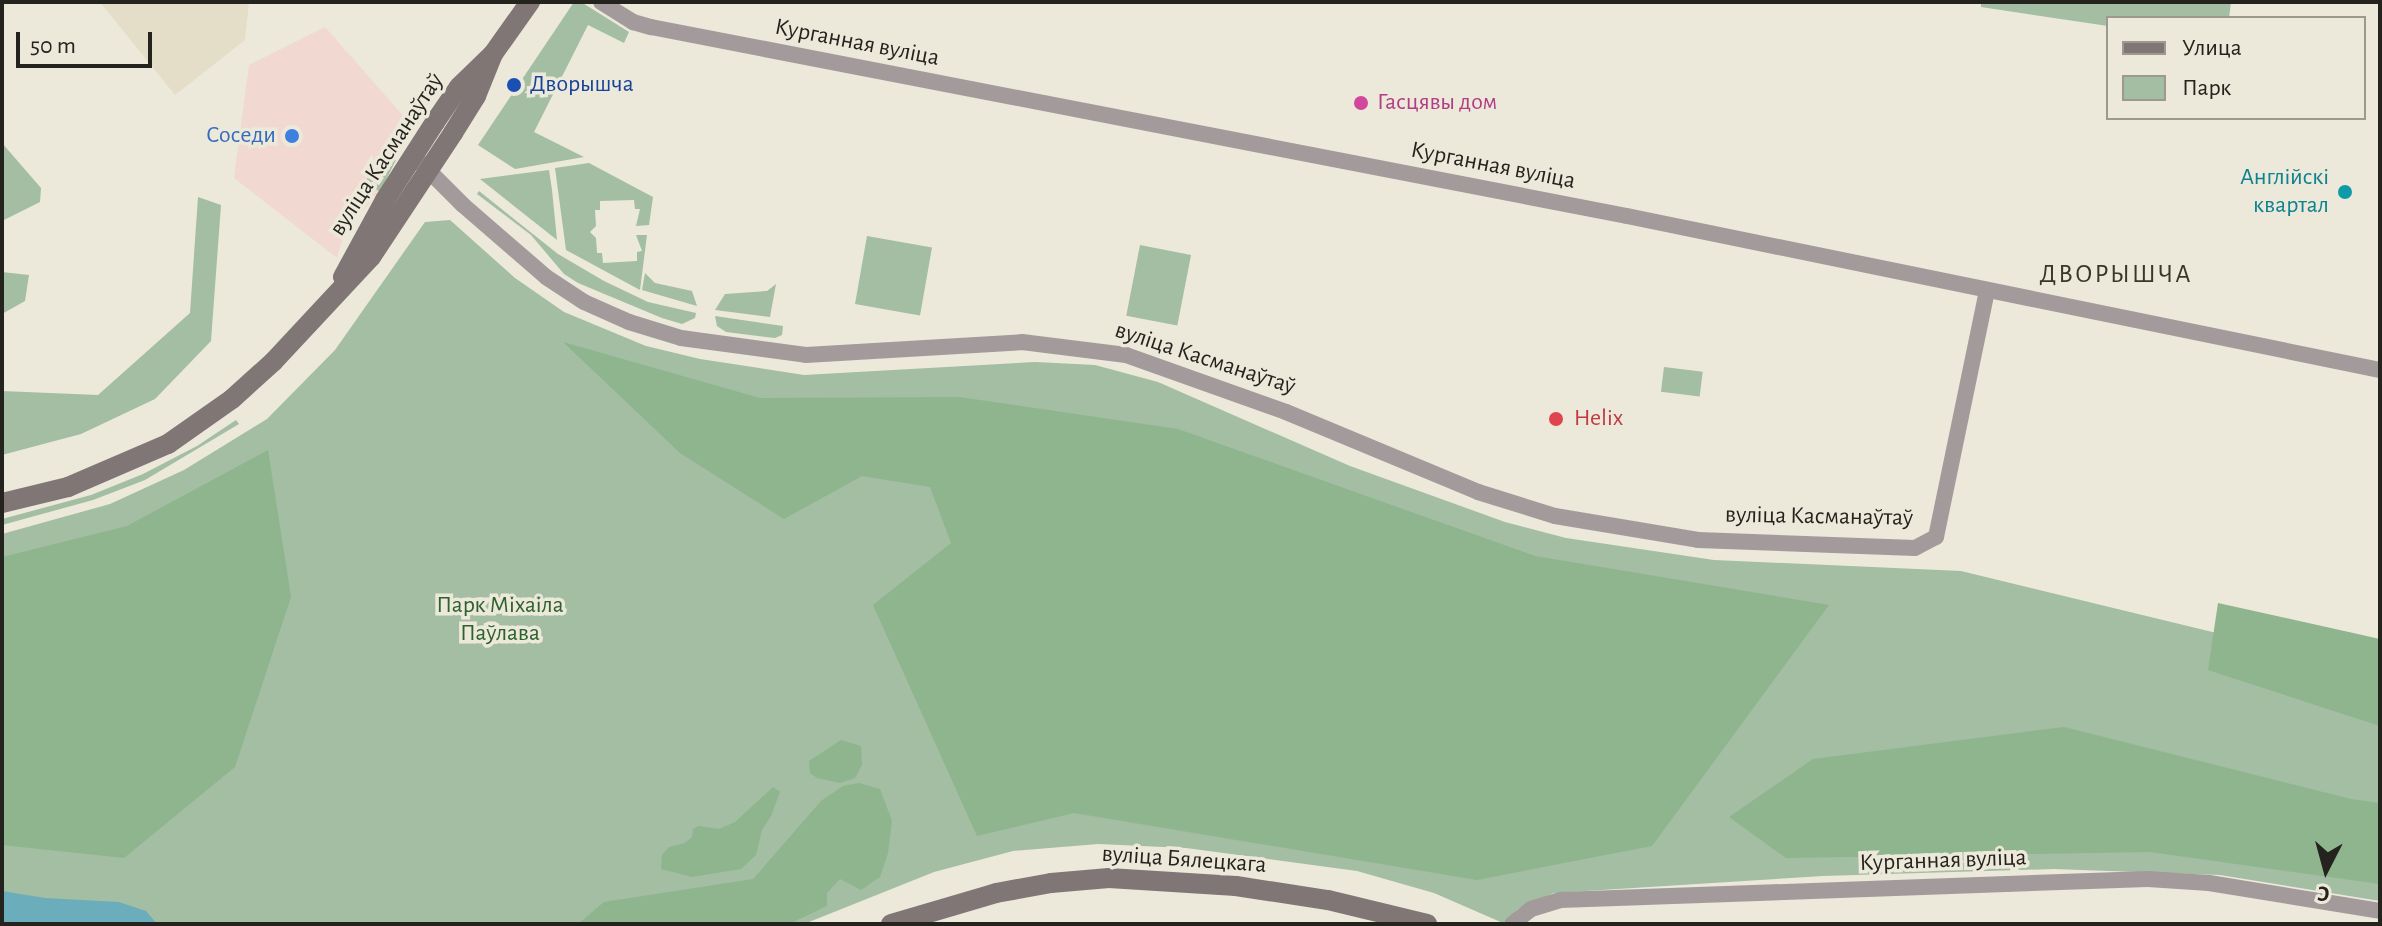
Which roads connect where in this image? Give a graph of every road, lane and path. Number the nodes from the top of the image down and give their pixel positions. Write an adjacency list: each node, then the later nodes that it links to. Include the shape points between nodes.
1 (530, 2): 3 (street, вуліца Касманаўтаў)
2 (601, 2): 6 (street, Курганная вуліца, via 633,22 662,30 1627,216)
3 (493, 54): 4 (street, вуліца Касманаўтаў, via 459,87); 5 (street, вуліца Касманаўтаў, via 476,96)
4 (413, 156): 5 (street); 7 (street, вуліца Касманаўтаў)
5 (430, 171): 6 (street, вуліца Касманаўтаў, via 546,277 629,322 681,338 806,355 1022,342 1126,355 1286,412 1478,492 1555,516 1654,536 1915,548 1936,537); 7 (street, вуліца Касманаўтаў, via 371,257)
6 (1987, 291): 8 (street, Курганная вуліца)
7 (336, 292): 9 (street, вуліца Касманаўтаў, via 273,362 197,426 129,463 68,487)
8 (2380, 370)
9 (2, 503)
10 (2380, 911): 13 (street, Курганная вуліца, via 2209,883 2148,879 1560,900 1531,909)
11 (891, 924): 12 (street, вуліца Бялецкага, via 996,893 1109,878 1251,888 1341,902)
12 (1427, 924)
13 (1512, 924)

